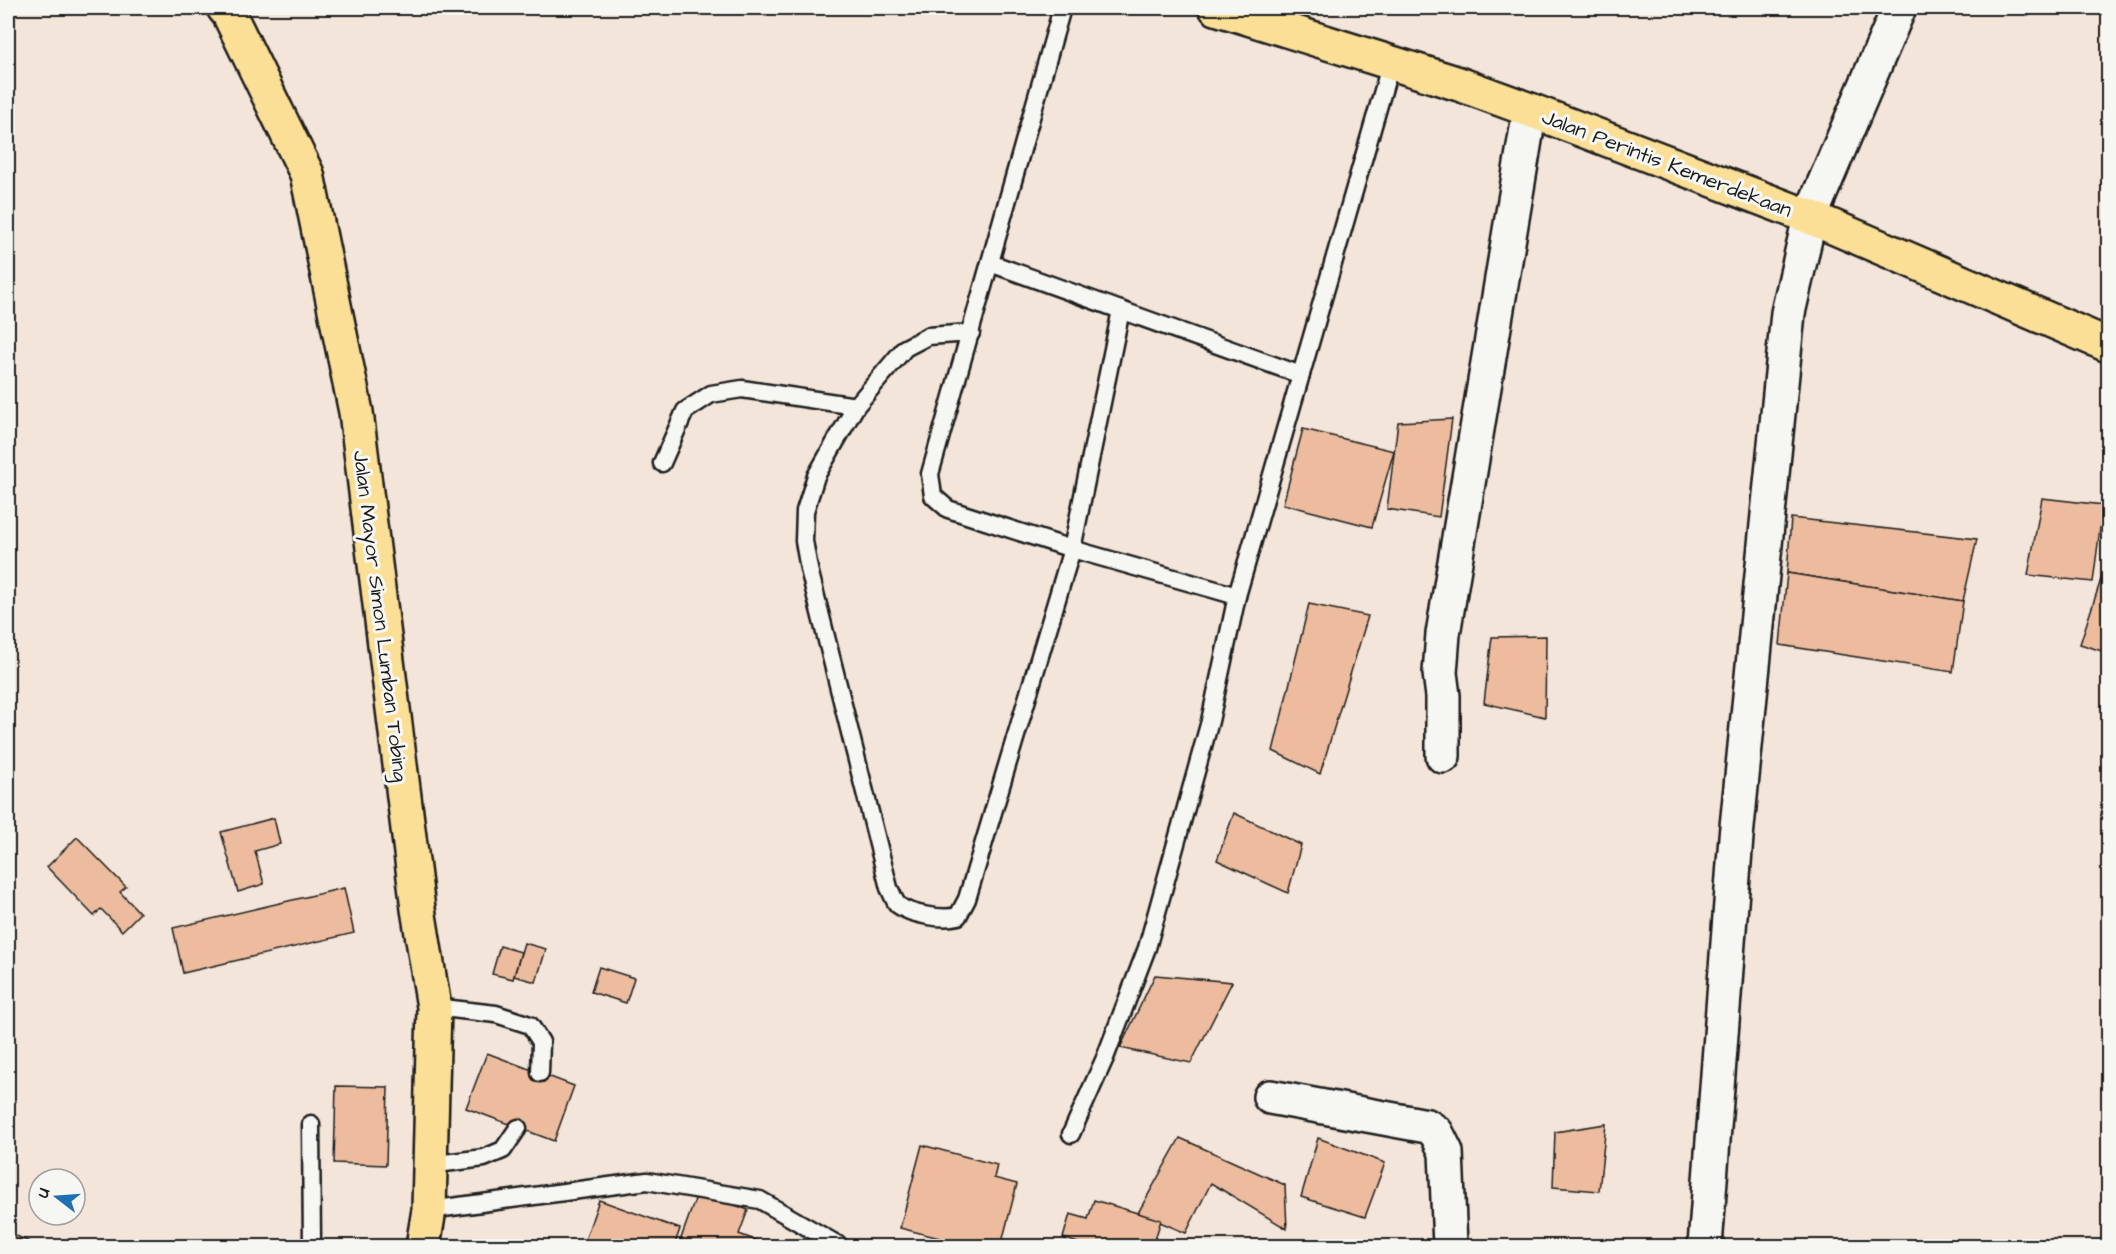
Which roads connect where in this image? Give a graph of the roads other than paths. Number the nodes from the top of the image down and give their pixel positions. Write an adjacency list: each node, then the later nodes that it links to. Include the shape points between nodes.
1 (224, 8): 18 (main road, Jalan Mayor Simon Lumban Tobing, via 307,174 356,412 418,909)
2 (1062, 8): 8 (lane)
3 (1216, 8): 5 (main road, Jalan Perintis Kemerdekaan)
4 (1899, 8): 7 (street)
5 (1391, 63): 6 (main road, Jalan Perintis Kemerdekaan); 12 (lane)
6 (1530, 110): 7 (main road, Jalan Perintis Kemerdekaan); 17 (street, via 1443,634)
7 (1810, 217): 11 (main road, Jalan Perintis Kemerdekaan); 30 (street, via 1788,313 1736,837)
8 (990, 263): 9 (lane); 10 (lane)
9 (1121, 310): 12 (lane); 15 (lane)
10 (971, 333): 13 (lane, via 928,336 905,348); 15 (lane, via 930,474 933,496 948,509)
11 (2109, 345)
12 (1301, 375): 16 (lane)
13 (856, 406): 14 (lane, via 742,389 711,394 685,411); 15 (lane, via 816,476 805,512 804,542 889,888 896,904 909,911 946,919 958,916 967,899)
14 (662, 463)
15 (1072, 549): 16 (lane)
16 (1238, 596): 23 (lane, via 1210,721 1147,948)
17 (1443, 756)
18 (434, 1007): 19 (lane, via 496,1014 530,1025 541,1042); 24 (main road, Jalan Mayor Simon Lumban Tobing)
19 (540, 1073)
20 (1270, 1097): 29 (street, via 1427,1126 1436,1132 1446,1152)
21 (311, 1124): 26 (lane)
22 (518, 1128): 24 (lane, via 503,1150 484,1158)
23 (1071, 1134)
24 (429, 1165): 25 (main road, Jalan Mayor Simon Lumban Tobing)
25 (429, 1210): 27 (main road, Jalan Mayor Simon Lumban Tobing); 28 (lane, via 647,1180 760,1200)
26 (312, 1246)
27 (423, 1246)
28 (840, 1246)
29 (1450, 1246)
30 (1705, 1246)

